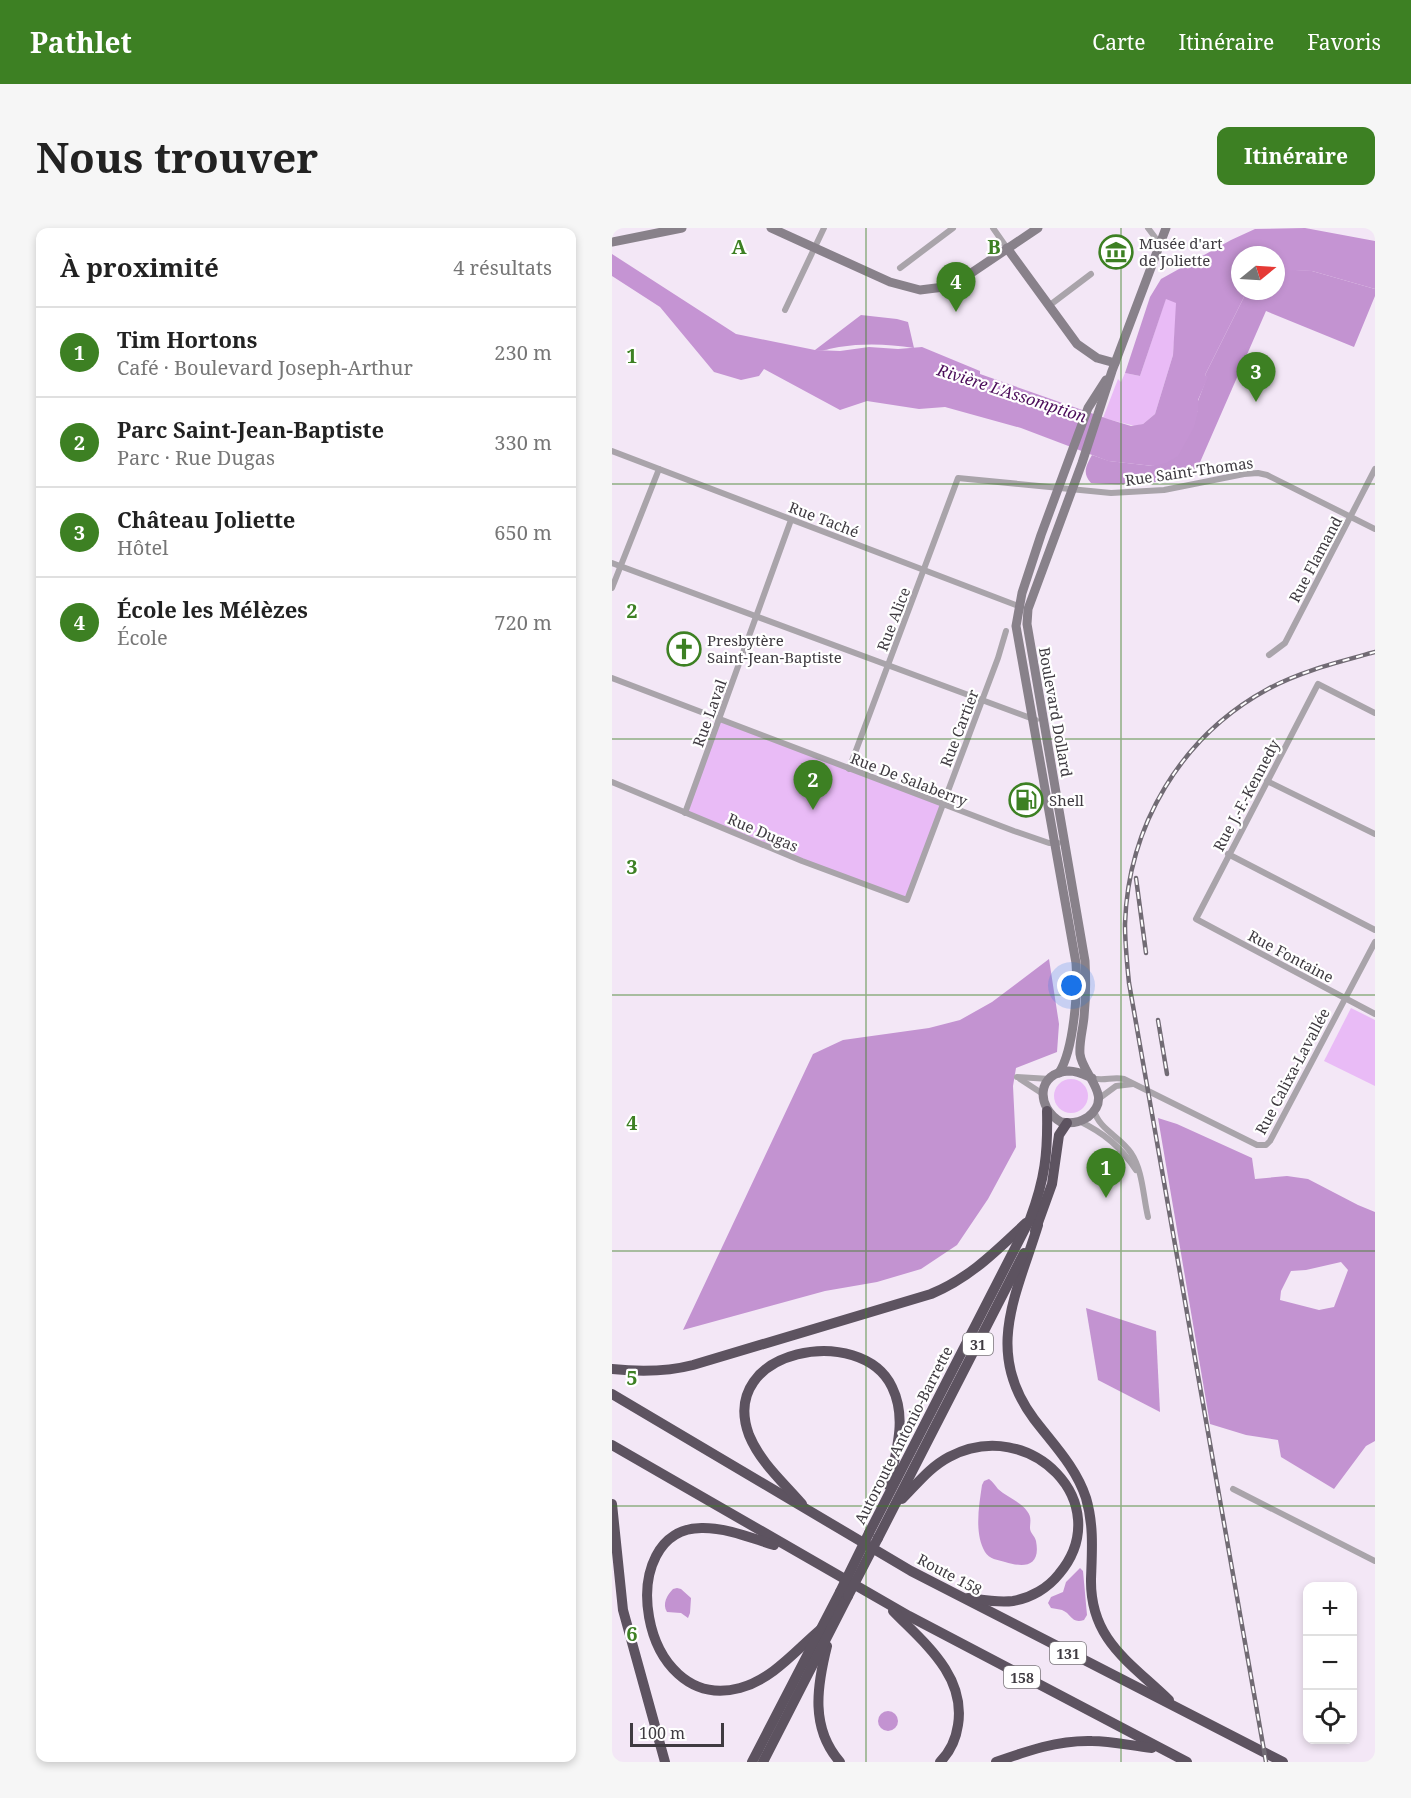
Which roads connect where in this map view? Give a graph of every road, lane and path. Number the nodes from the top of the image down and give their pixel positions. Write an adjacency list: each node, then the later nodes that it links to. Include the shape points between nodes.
1 (682, 228): 9 (main road)
2 (771, 228): 11 (main road)
3 (824, 228): 11 (street)
4 (953, 228): 13 (street)
5 (993, 228): 12 (street)
6 (1038, 228): 12 (main road)
7 (1148, 228): 10 (street)
8 (1166, 228): 10 (main road)
9 (612, 242)
10 (1160, 244): 17 (main road)
11 (814, 248): 12 (main road, via 890,282 920,290 952,286); 16 (street)
12 (1007, 248): 15 (main road)
13 (900, 268)
14 (1091, 274): 15 (street)
15 (1050, 305): 17 (main road, via 1081,348)
16 (785, 310)
17 (1114, 367): 22 (main road, Boulevard Dollard, via 1088,408); 23 (main road, Boulevard Dollard)
18 (612, 451): 19 (street, Rue Taché)
19 (659, 469): 25 (street, Rue Taché); 28 (street)
20 (1375, 469): 24 (street, Rue Flamand)
21 (958, 478): 22 (street, Rue Saint-Thomas); 29 (street, Rue Alice)
22 (1059, 488): 23 (street, Rue Saint-Thomas); 31 (main road, Boulevard Dollard)
23 (1072, 489): 24 (street, Rue Saint-Thomas, via 1111,494 1164,490 1258,473); 32 (main road, Boulevard Dollard)
24 (1351, 517): 26 (street, Rue Saint-Thomas); 35 (street, Rue Flamand, via 1285,643)
25 (792, 520): 29 (street, Rue Taché); 33 (street, Rue Laval)
26 (1375, 529)
27 (612, 563): 28 (street)
28 (621, 566): 30 (street); 33 (street)
29 (924, 571): 31 (street, Rue Taché); 36 (street, Rue Alice)
30 (612, 588)
31 (1018, 606): 32 (street, Rue Taché); 41 (main road, Boulevard Dollard, via 1016,626)
32 (1028, 609): 41 (main road, Boulevard Dollard)
33 (756, 617): 36 (street); 40 (street, Rue Laval)
34 (1006, 631): 38 (street, Rue Cartier)
35 (1269, 655)
36 (888, 666): 38 (street); 42 (street, Rue Alice)
37 (612, 678): 40 (street, Rue De Salaberry)
38 (982, 701): 41 (street); 45 (street, Rue Cartier)
39 (1375, 713): 43 (street, Rue J.-F.-Kennedy, via 1318,684)
40 (719, 719): 42 (street, Rue De Salaberry); 46 (street, Rue Laval)
41 (1038, 720): 48 (main road, Boulevard Dollard)
42 (849, 768): 45 (street, Rue De Salaberry)
43 (1267, 781): 47 (street); 49 (street, Rue J.-F.-Kennedy)
44 (612, 782): 46 (street, Rue Dugas)
45 (943, 804): 48 (street, Rue De Salaberry, via 1048,843); 50 (street, Rue Cartier)
46 (685, 813): 50 (street, Rue Dugas)
47 (1375, 834)
48 (1060, 843): 56 (main road, Boulevard Dollard, via 1077,983 1068,1055); 58 (main road, Boulevard Dollard, via 1085,969 1080,1054)
49 (1228, 854): 51 (street, Rue J.-F.-Kennedy); 52 (street)
50 (907, 900)
51 (1196, 918): 54 (street, Rue Fontaine)
52 (1375, 930)
53 (1375, 942): 54 (street, Rue Calixa-Lavallée)
54 (1345, 999): 55 (street, Rue Fontaine); 59 (street, Rue Calixa-Lavallée, via 1266,1145 1257,1145)
55 (1375, 1014)
56 (1059, 1073): 57 (main road); 58 (main road, via 1073,1072)
57 (1050, 1078): 60 (main road); 60 (street, via 1017,1077)
58 (1092, 1078): 59 (street, Rue Calixa-Lavallée, via 1102,1081 1118,1077); 61 (main road, via 1097,1089)
59 (1134, 1084): 61 (street, via 1116,1086)
60 (1043, 1094): 62 (main road)
61 (1096, 1104): 63 (main road, via 1086,1118); 64 (street, via 1102,1126 1131,1153)
62 (1047, 1111): 63 (main road, via 1056,1119); 66 (highway, Autoroute Antonio-Barrette / 31, via 1047,1159)
63 (1073, 1122): 64 (street, via 1101,1133 1117,1145); 66 (highway, Autoroute Antonio-Barrette / 31, via 1059,1135 1052,1184)
64 (1140, 1178): 65 (street)
65 (1148, 1217)
66 (1034, 1222): 67 (highway, via 959,1281 931,1294 685,1368 643,1372); 71 (highway, Autoroute Antonio-Barrette / 31); 81 (highway, via 1009,1322 1006,1351 1010,1376 1020,1398 1071,1467 1084,1492 1092,1527 1092,1597 1100,1627 1125,1660)
67 (612, 1369)
68 (612, 1394): 73 (highway, Route 158)
69 (612, 1445): 75 (highway, 158)
70 (1233, 1489): 76 (street)
71 (890, 1503): 73 (highway, via 900,1424 890,1382 859,1359 831,1352 802,1353 776,1361 761,1372 749,1391 746,1416 749,1434 760,1456); 78 (highway, via 933,1467 950,1456 975,1448 1001,1446 1021,1450 1045,1462 1060,1476 1072,1497 1077,1525 1074,1549 1058,1576 1038,1592 1018,1600 995,1602); 80 (highway, Autoroute Antonio-Barrette / 31, bridge)
72 (612, 1504): 83 (highway, via 623,1610)
73 (808, 1511): 78 (highway, Route 158 / 131)
74 (652, 1544): 75 (highway, via 671,1533 707,1528)
75 (792, 1550): 79 (highway, 158)
76 (1375, 1561)
77 (632, 1584): 80 (highway, via 641,1632 654,1654 679,1678 697,1687 720,1691 763,1678)
78 (959, 1597): 81 (highway, Route 158 / 131)
79 (884, 1602): 82 (highway, 158); 87 (highway, via 934,1653 953,1683 959,1708 957,1730)
80 (826, 1629): 84 (highway, Autoroute Antonio-Barrette / 31); 85 (highway, Autoroute Antonio-Barrette / 31); 86 (highway, via 818,1709 824,1735)
81 (1177, 1708): 90 (highway, Route 158 / 131)
82 (1161, 1749): 88 (highway, via 1075,1741 1048,1745); 89 (highway)
83 (665, 1762)
84 (752, 1762)
85 (763, 1762)
86 (840, 1762)
87 (940, 1762)
88 (996, 1762)
89 (1186, 1762)
90 (1283, 1762)

